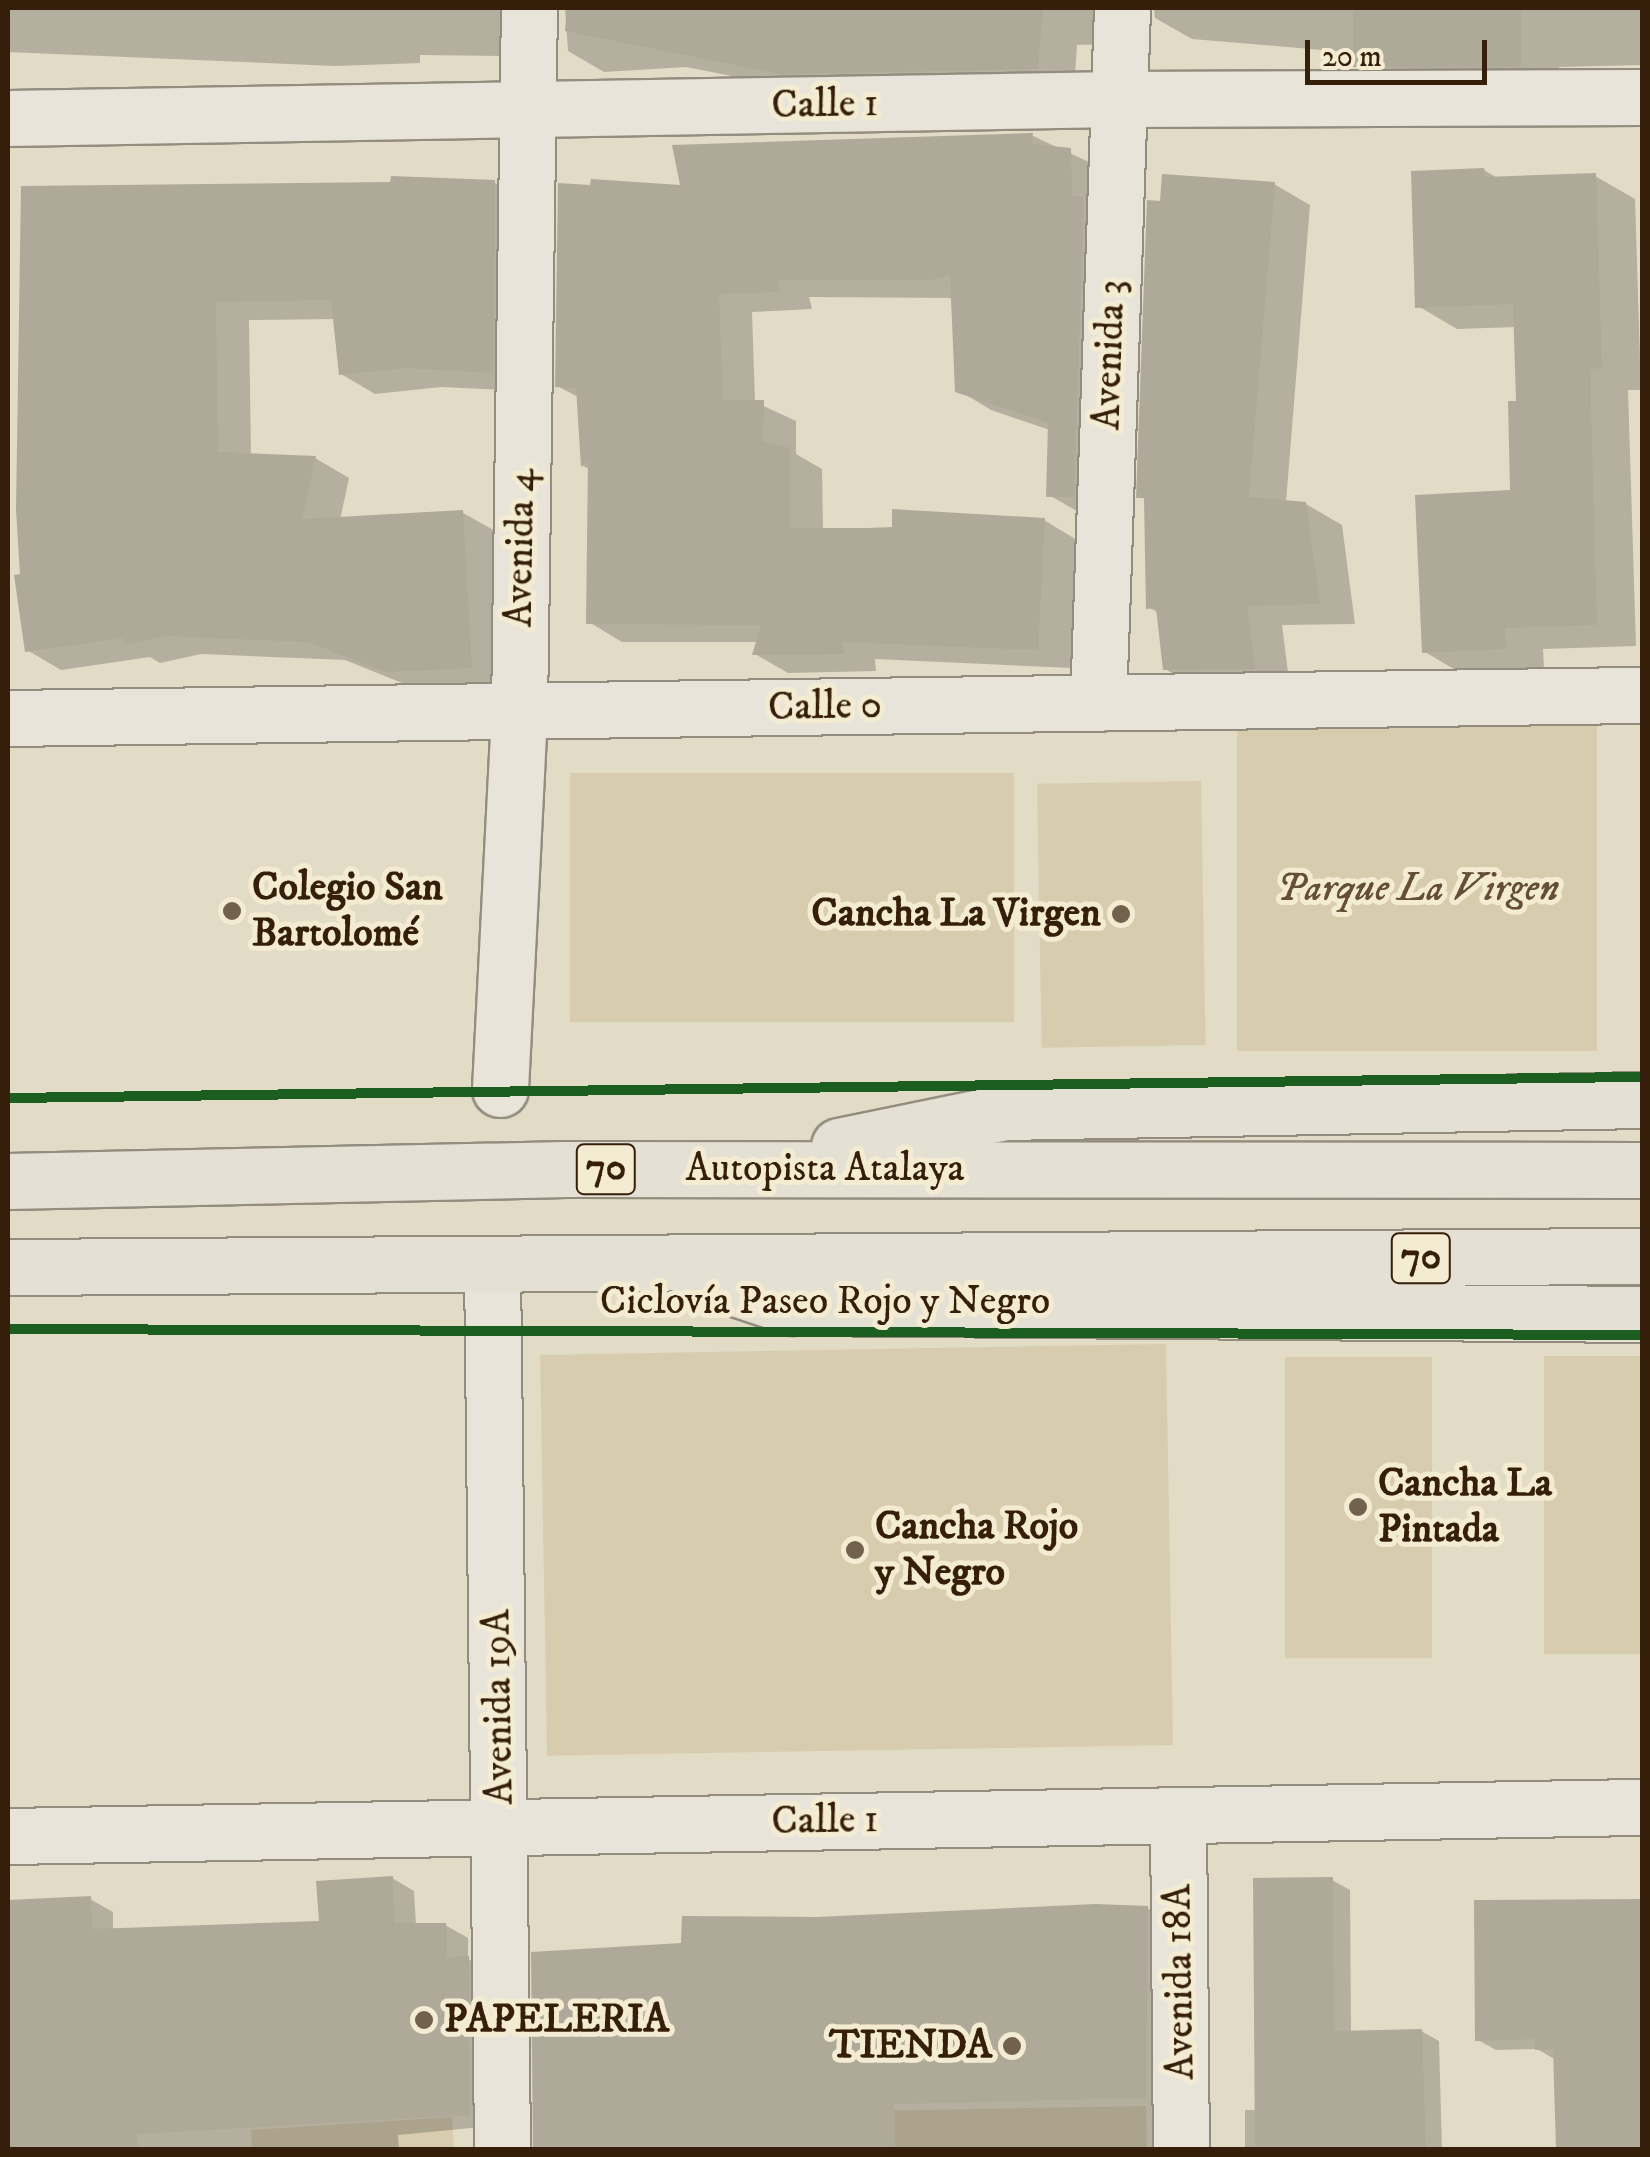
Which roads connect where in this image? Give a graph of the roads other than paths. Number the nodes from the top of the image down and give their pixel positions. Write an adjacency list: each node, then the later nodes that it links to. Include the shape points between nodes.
1 (529, 8): 5 (street, Avenida 4)
2 (1122, 8): 4 (street, Avenida 3)
3 (1642, 97): 4 (street, Calle 1)
4 (1119, 99): 5 (street, Calle 1); 8 (street, Avenida 3)
5 (527, 112): 6 (street, Calle 1); 9 (street, Avenida 4)
6 (8, 118)
7 (1642, 695): 8 (street, Calle 0)
8 (1098, 703): 9 (street, Calle 0)
9 (518, 711): 10 (street, Calle 0); 11 (street, Avenida 4)
10 (8, 718)
11 (500, 1089)
12 (1642, 1100): 13 (main road, via 1004,1112)
13 (707, 1169): 14 (main road, Autopista Atalaya / 70); 15 (main road, Autopista Atalaya / 70)
14 (1642, 1170)
15 (8, 1180)
16 (1642, 1256): 17 (main road, 70)
17 (662, 1263): 18 (main road, 70); 20 (main road, via 792,1307)
18 (492, 1264): 19 (main road, 70); 23 (street, Avenida 19A)
19 (8, 1267)
20 (1642, 1314)
21 (1642, 1808): 22 (street, Calle 1)
22 (1178, 1816): 23 (street, Calle 1); 26 (street, Avenida 18A)
23 (500, 1827): 24 (street, Calle 1); 25 (street, Avenida 19A)
24 (8, 1836)
25 (502, 2150)
26 (1181, 2150)

